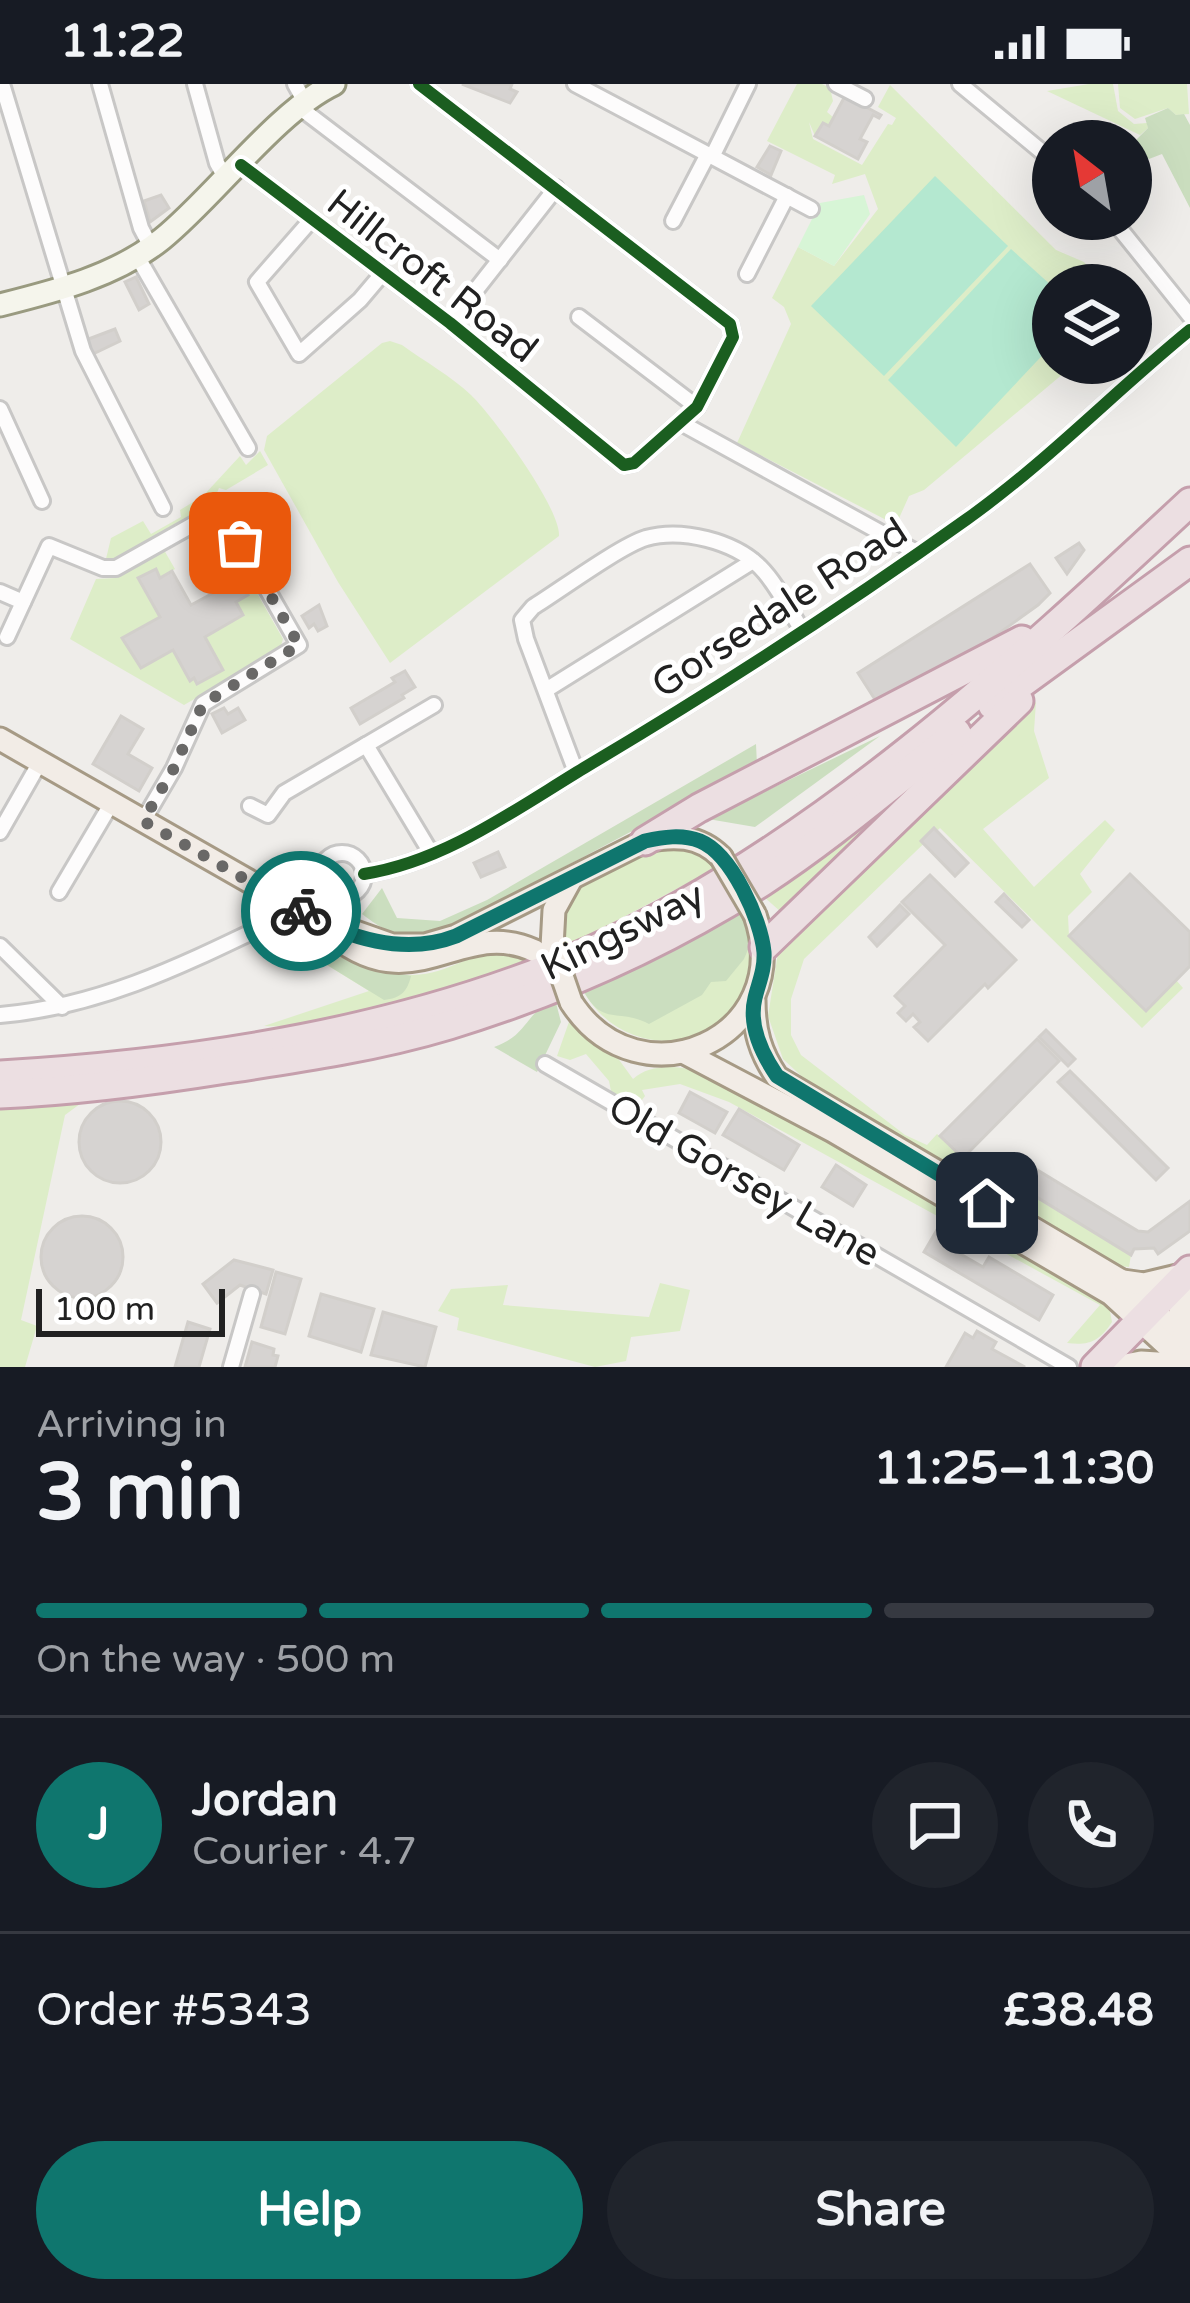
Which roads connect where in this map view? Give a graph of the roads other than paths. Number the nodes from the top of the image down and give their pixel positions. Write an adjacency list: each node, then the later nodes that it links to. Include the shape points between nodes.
1 (2, 84): 26 (street)
2 (100, 84): 22 (street)
3 (196, 84): 15 (street, via 217,163)
4 (334, 84): 11 (main road)
5 (419, 84): 16 (street)
6 (575, 84): 10 (street)
7 (748, 84): 14 (street)
8 (836, 84): 12 (street)
9 (960, 84): 13 (street)
10 (598, 89): 14 (street)
11 (300, 98): 15 (main road); 23 (street)
12 (865, 99)
13 (1032, 143)
14 (710, 156): 17 (street); 20 (street)
15 (233, 172): 19 (street, Hillcroft Road); 22 (main road)
16 (556, 188): 23 (street); 32 (street, Hillcroft Road, via 730,324 733,337)
17 (787, 196): 18 (street); 25 (street)
18 (811, 209)
19 (312, 220): 24 (street, Hillcroft Road); 24 (street, via 257,282 299,354)
20 (673, 221)
21 (1129, 240): 29 (street)
22 (144, 251): 26 (main road); 35 (street)
23 (500, 260): 30 (street)
24 (382, 274): 30 (street, Hillcroft Road)
25 (747, 274)
26 (62, 289): 27 (main road); 38 (street, via 82,351)
27 (0, 305)
28 (579, 316): 32 (street)
29 (1190, 316)
30 (450, 323): 34 (street, Hillcroft Road, via 624,465)
31 (1190, 330): 39 (street, Gorsedale Road, via 1012,484)
32 (698, 406): 34 (street, Hillcroft Road)
33 (0, 409): 36 (street)
34 (682, 424): 39 (street)
35 (248, 448)
36 (42, 501)
37 (1190, 502): 44 (highway, Kingsway)
38 (163, 508)
39 (916, 552): 45 (street, Gorsedale Road)
40 (753, 561): 45 (street); 47 (street); 47 (street, via 719,542 674,535 644,539 603,563 522,620)
41 (1190, 561): 44 (highway, Kingsway)
42 (0, 592): 43 (street)
43 (23, 602): 46 (street); 55 (street, via 49,546 116,568 220,509 299,645 203,704)
44 (1086, 618): 57 (highway, via 971,669); 65 (highway); 72 (highway, Kingsway, via 783,842 596,948 460,999 343,1031); 73 (highway, Kingsway, via 790,862 596,970 446,1026 332,1053)
45 (802, 630): 52 (street, Gorsedale Road)
46 (7, 638)
47 (547, 690): 52 (street)
48 (434, 705): 50 (street)
49 (0, 739): 51 (main road)
50 (366, 745): 54 (street, via 284,793 274,818); 58 (street)
51 (40, 762): 53 (main road); 56 (street)
52 (576, 772): 58 (street, Gorsedale Road)
53 (111, 804): 55 (main road); 61 (street)
54 (250, 806)
55 (143, 821): 62 (main road)
56 (0, 832)
57 (645, 841): 60 (main road); 65 (main road, bridge, via 698,840 721,857)
58 (431, 854): 59 (street, Gorsedale Road)
59 (364, 874)
60 (573, 877): 62 (main road, via 424,945 375,941); 66 (main road)
61 (59, 892)
62 (310, 916): 66 (main road, via 340,941 385,960 428,961 499,940)
63 (252, 926): 68 (street, via 114,994)
64 (0, 946): 68 (street)
65 (764, 947): 67 (main road)
66 (543, 949): 70 (main road, bridge, via 598,1033 649,1054)
67 (754, 1000): 70 (main road, via 729,1030); 75 (main road, via 762,1054 777,1076)
68 (62, 1007): 69 (street)
69 (0, 1015)
70 (683, 1052): 75 (main road)
71 (545, 1064): 81 (street, Old Gorsey Lane)
72 (0, 1075)
73 (0, 1094)
74 (1188, 1272): 75 (main road); 77 (highway); 78 (main road, via 1180,1311)
75 (1117, 1288): 77 (main road); 79 (main road)
76 (252, 1294): 80 (street)
77 (1148, 1313): 78 (main road); 79 (highway)
78 (1189, 1352): 79 (main road)
79 (1106, 1363)
80 (231, 1367)
81 (1070, 1367)

